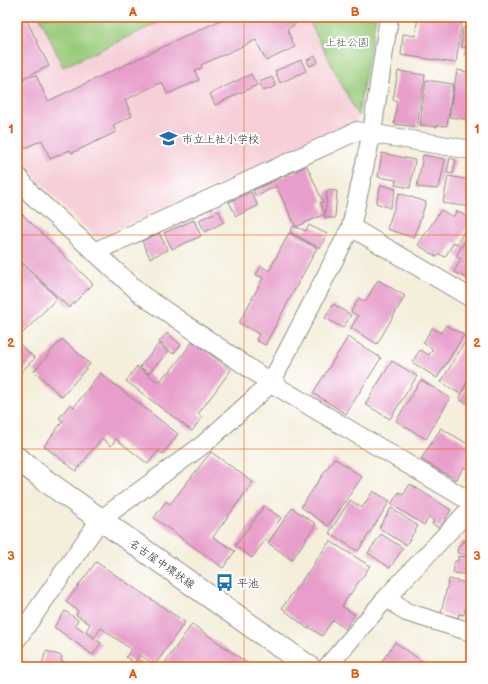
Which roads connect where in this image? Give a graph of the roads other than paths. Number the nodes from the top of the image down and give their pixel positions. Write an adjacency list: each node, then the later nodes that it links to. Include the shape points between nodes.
1 (389, 17): 2 (street)
2 (372, 132): 3 (street); 5 (street); 6 (street, via 357,131)
3 (471, 150)
4 (17, 175): 6 (street, via 32,194)
5 (351, 227): 7 (street); 8 (street)
6 (94, 252): 8 (street, via 142,295)
7 (471, 298)
8 (270, 383): 10 (street); 12 (street, via 204,444)
9 (17, 458): 12 (main road, 名古屋中環状線)
10 (471, 502)
11 (471, 508): 13 (street)
12 (100, 520): 15 (street); 16 (main road, 名古屋中環状線)
13 (387, 597): 14 (street, via 406,612); 17 (street)
14 (471, 632)
15 (17, 639)
16 (309, 667)
17 (328, 667)

